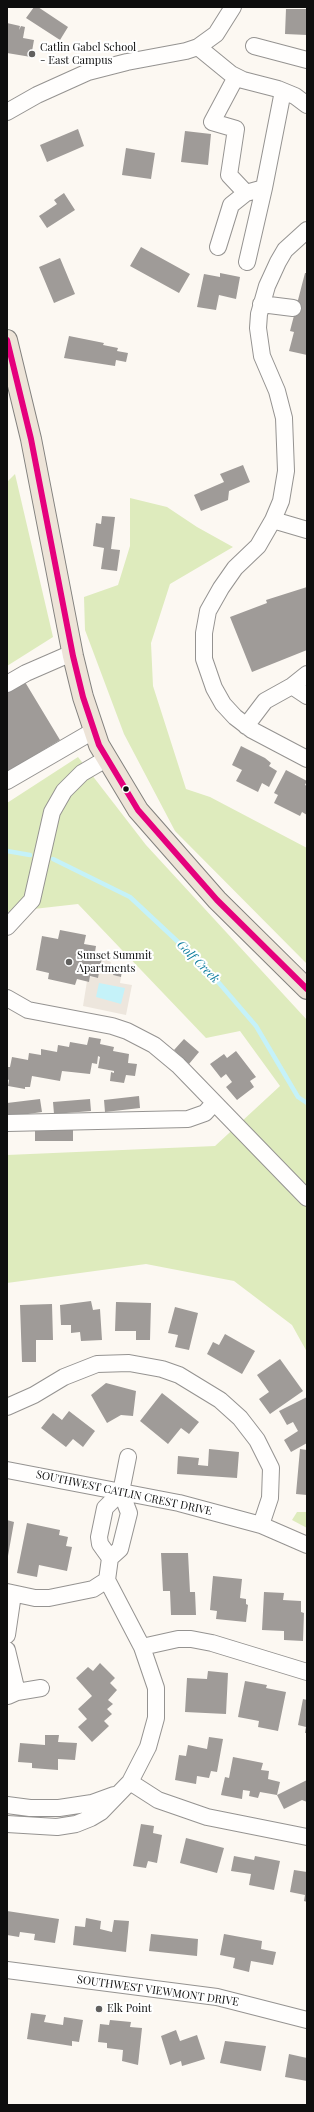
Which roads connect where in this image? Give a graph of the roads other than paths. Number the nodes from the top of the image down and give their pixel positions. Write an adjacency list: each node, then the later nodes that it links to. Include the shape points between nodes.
1 (233, 7): 3 (street, via 216,34)
2 (254, 46): 4 (street)
3 (198, 47): 5 (street); 8 (street, via 88,72)
4 (307, 60)
5 (236, 77): 6 (street); 10 (street, via 212,122 236,128 229,175)
6 (283, 91): 7 (street); 9 (street)
7 (307, 105)
8 (7, 112)
9 (264, 188): 10 (street); 13 (street)
10 (246, 192): 12 (street, via 231,205)
11 (307, 230): 14 (street, via 285,250)
12 (218, 246)
13 (247, 262)
14 (261, 304): 15 (street); 17 (street, via 258,328 260,342 266,368 280,403 286,439 284,485)
15 (293, 308)
16 (7, 340): 19 (main road, via 35,460)
17 (273, 520): 18 (street); 24 (street, via 258,546 235,568 221,588 208,611 204,633 204,659 214,688 223,704)
18 (307, 530)
19 (72, 653): 21 (street); 25 (main road, via 83,697)
20 (307, 674): 22 (street)
21 (7, 684)
22 (292, 686): 23 (street); 24 (street, via 265,701)
23 (307, 696)
24 (246, 726): 26 (street)
25 (95, 730): 27 (main road); 28 (street)
26 (307, 759)
27 (106, 760): 29 (street, via 82,773 64,791 52,812 32,900); 30 (main road, via 138,810 217,900)
28 (7, 780)
29 (7, 927)
30 (307, 989)
31 (7, 998): 32 (street, via 28,1010 127,1031 154,1045 178,1065)
32 (214, 1103): 33 (street, via 205,1113 188,1119); 34 (street)
33 (7, 1123)
34 (307, 1198)
35 (7, 1407): 39 (street, via 64,1377 97,1364 128,1363 179,1375 220,1400 240,1418 257,1440 271,1468 270,1498)
36 (128, 1457): 38 (street)
37 (7, 1470): 38 (street, SOUTHWEST CATLIN CREST DRIVE)
38 (121, 1492): 39 (street, SOUTHWEST CATLIN CREST DRIVE, via 179,1503); 41 (street, via 129,1513 120,1549); 41 (street, via 105,1508 99,1537 100,1544)
39 (261, 1525): 40 (street, SOUTHWEST CATLIN CREST DRIVE)
40 (307, 1545)
41 (110, 1558): 42 (street)
42 (107, 1580): 43 (street, via 93,1589 49,1598); 45 (street)
43 (10, 1593): 44 (street)
44 (7, 1635)
45 (142, 1647): 47 (street, via 178,1639 191,1639); 50 (street, via 156,1688 156,1718 148,1747)
46 (7, 1650): 49 (street)
47 (307, 1672)
48 (41, 1688): 49 (street)
49 (12, 1694)
50 (126, 1786): 51 (street, via 92,1803 59,1808); 52 (street, via 101,1812 76,1824 57,1827); 53 (street, via 206,1817)
51 (7, 1805)
52 (7, 1824)
53 (307, 1837)
54 (7, 1970): 55 (street, SOUTHWEST VIEWMONT DRIVE, via 217,1997)
55 (307, 2020)

